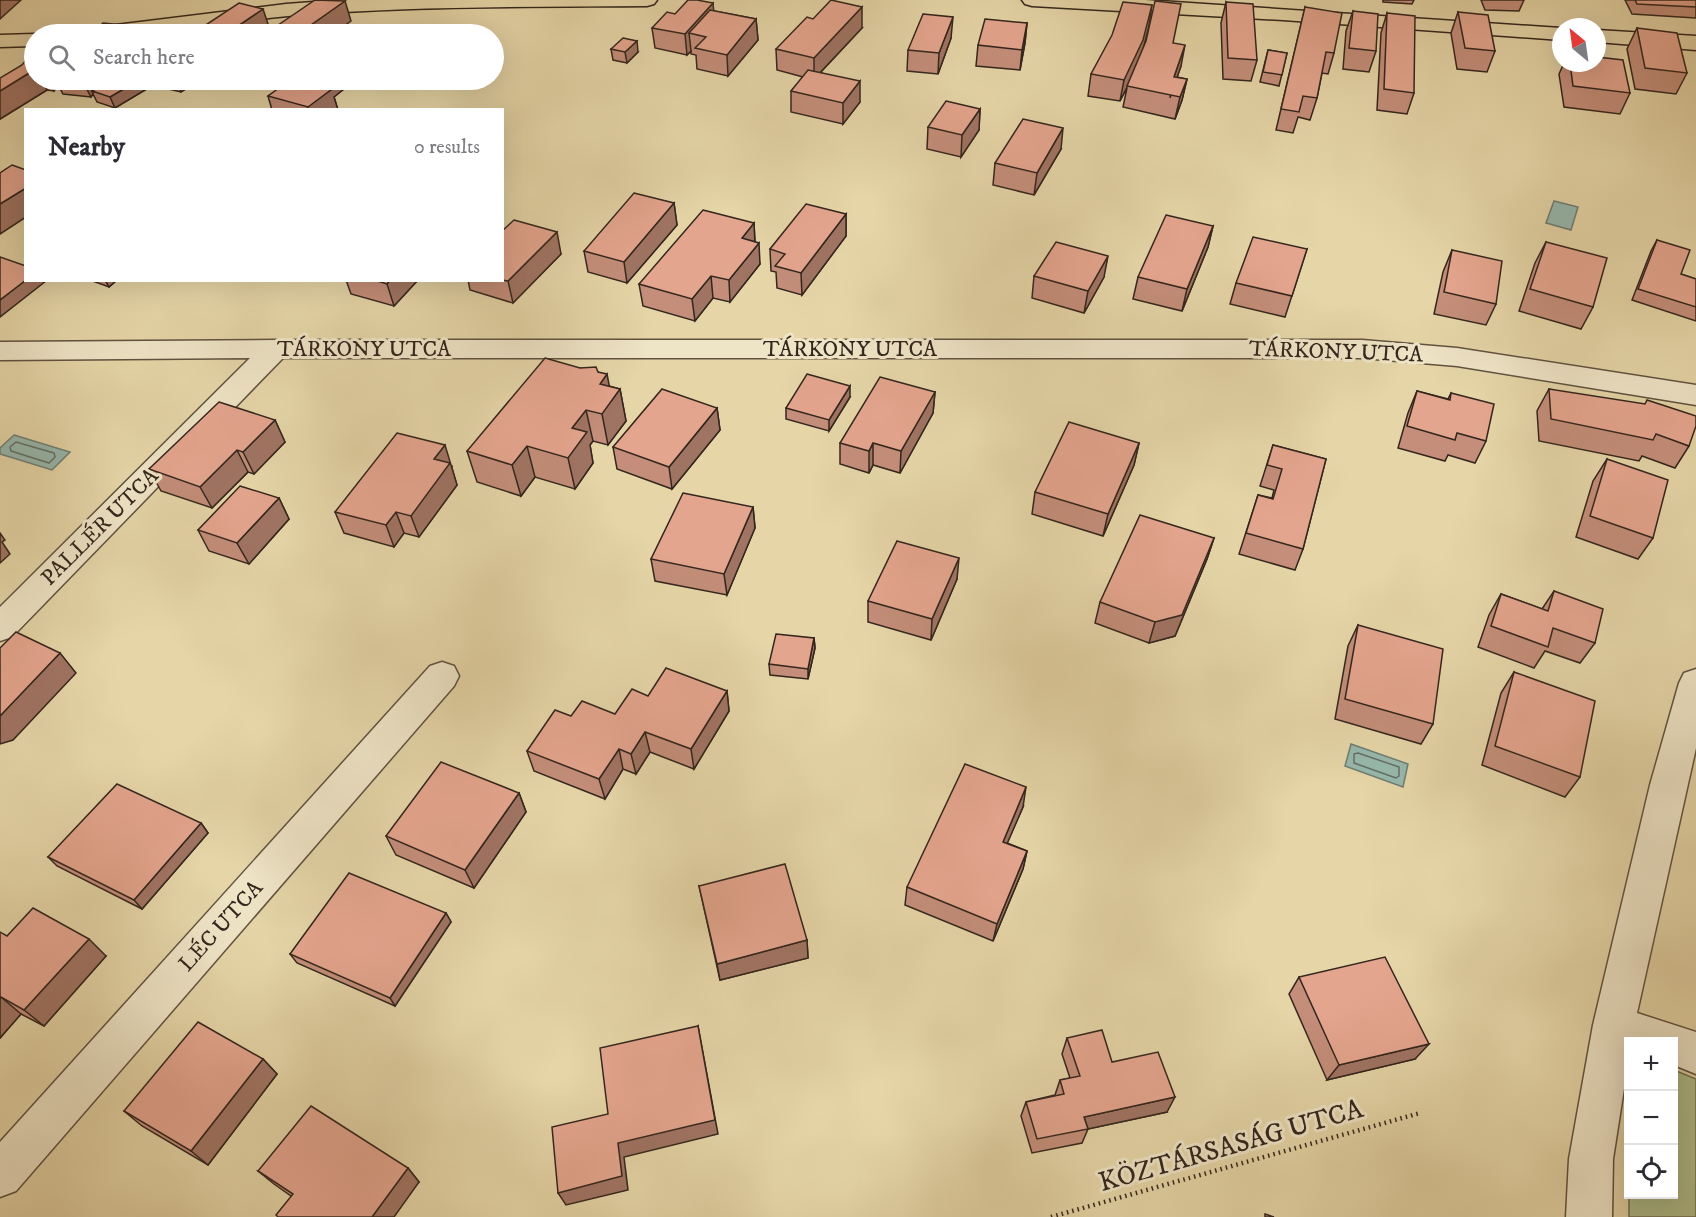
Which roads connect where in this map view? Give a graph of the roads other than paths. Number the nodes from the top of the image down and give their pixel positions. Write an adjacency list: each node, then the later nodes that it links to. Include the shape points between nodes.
1 (647, 0): 3 (main road, via 409,2 286,10)
2 (1032, 0): 4 (main road)
3 (172, 24)
4 (1552, 33)
5 (1606, 37): 8 (main road)
6 (24, 40): 7 (main road)
7 (0, 41)
8 (1696, 43)
9 (276, 349): 10 (street, TÁRKONY UTCA); 11 (street, TÁRKONY UTCA, via 1362,350 1457,357); 12 (street, PALLÉR UTCA)
10 (0, 351)
11 (1696, 395)
12 (0, 628)
13 (442, 676): 19 (street, LÉC UTCA)
14 (1696, 683): 15 (street, via 1668,785)
15 (1614, 1025): 16 (street); 20 (street, via 1591,1159)
16 (1652, 1037)
17 (1678, 1046): 18 (street)
18 (1696, 1053)
19 (0, 1175)
20 (1589, 1217)

